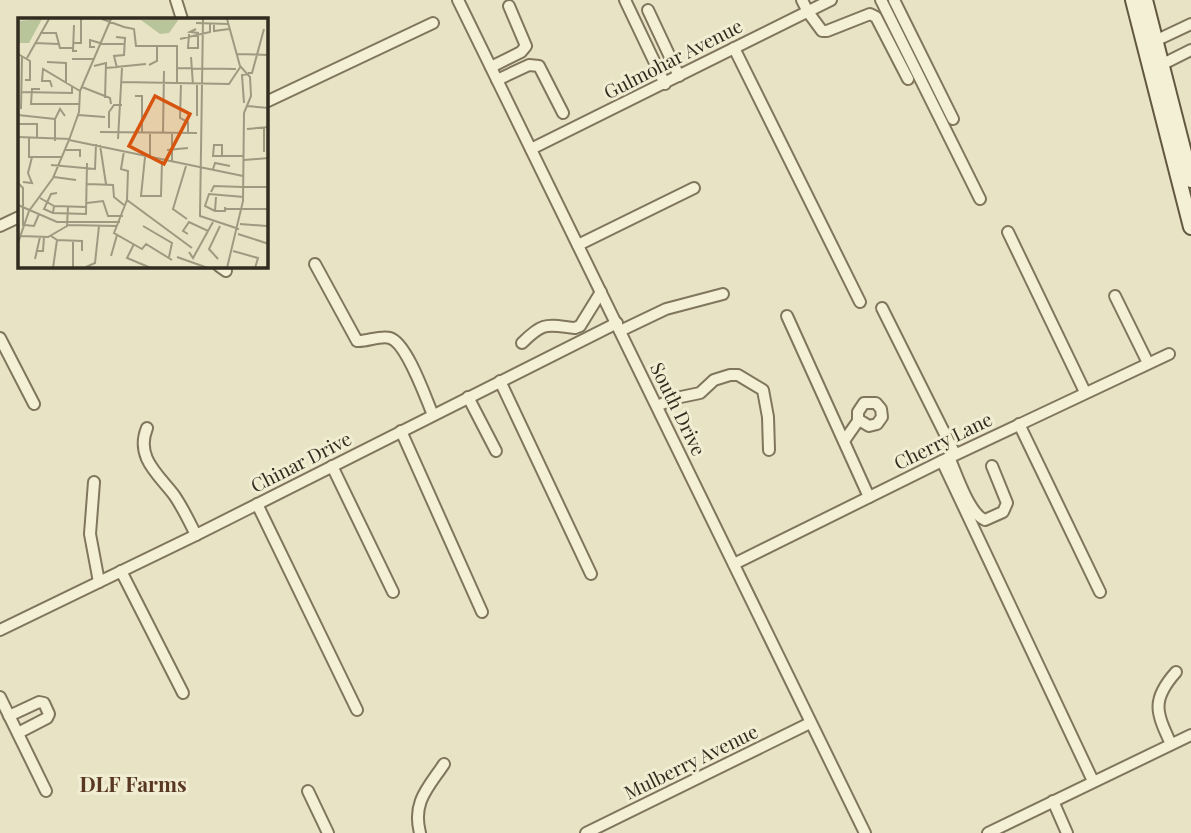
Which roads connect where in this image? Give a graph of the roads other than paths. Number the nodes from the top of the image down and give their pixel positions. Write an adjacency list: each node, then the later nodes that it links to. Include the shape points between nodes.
1 (176, 0): 13 (street)
2 (458, 0): 20 (street, South Drive)
3 (625, 0): 24 (street)
4 (802, 0): 12 (street)
5 (831, 0): 12 (street, Gulmohar Avenue)
6 (881, 0): 31 (street)
7 (894, 0): 27 (street)
8 (1133, 0): 34 (street)
9 (1145, 0): 16 (street)
10 (509, 6): 20 (street, via 526,46)
11 (648, 10): 21 (street)
12 (808, 12): 17 (street, Gulmohar Avenue); 22 (street, via 819,28 827,31 863,16 876,17)
13 (182, 18)
14 (433, 23): 25 (street)
15 (1191, 24): 16 (street)
16 (1155, 41): 19 (street)
17 (734, 48): 21 (street, Gulmohar Avenue); 41 (street)
18 (1191, 50): 19 (street)
19 (1161, 65): 29 (street)
20 (491, 67): 23 (street, South Drive)
21 (680, 76): 24 (street, Gulmohar Avenue)
22 (908, 79)
23 (497, 80): 26 (street, via 529,65 539,66); 28 (street, South Drive)
24 (665, 83): 28 (street, Gulmohar Avenue)
25 (268, 101)
26 (563, 113)
27 (953, 119)
28 (531, 149): 36 (street, South Drive)
29 (1191, 180)
30 (694, 188): 36 (street)
31 (980, 199)
32 (18, 217): 33 (street)
33 (0, 226)
34 (1191, 228)
35 (1009, 232): 50 (street)
36 (578, 245): 38 (street, South Drive)
37 (315, 264): 54 (street, via 357,341 390,338 398,343)
38 (601, 292): 44 (street, South Drive); 46 (street, via 580,326 546,326)
39 (723, 294): 44 (street, Chinar Drive)
40 (1115, 296): 48 (street)
41 (860, 302)
42 (882, 308): 62 (street)
43 (787, 316): 59 (street)
44 (618, 327): 49 (street, Chinar Drive); 53 (street, South Drive)
45 (0, 338): 52 (street)
46 (522, 343)
47 (1169, 354): 48 (street, Cherry Lane)
48 (1148, 363): 50 (street, Cherry Lane)
49 (500, 381): 51 (street, Chinar Drive); 71 (street)
50 (1085, 392): 56 (street, Cherry Lane)
51 (468, 397): 54 (street, Chinar Drive); 61 (street)
52 (34, 404)
53 (657, 406): 60 (street, via 700,393 719,378 737,375 762,390); 69 (street, South Drive)
54 (433, 415): 58 (street, Chinar Drive)
55 (859, 420): 59 (street)
56 (1019, 424): 62 (street, Cherry Lane); 74 (street)
57 (147, 428): 68 (street, via 142,441 148,463 180,504)
58 (401, 431): 63 (street, Chinar Drive); 75 (street)
59 (844, 441): 66 (street)
60 (769, 450)
61 (496, 451)
62 (949, 457): 64 (street, via 970,503 985,520 1003,512 1007,503); 66 (street, Cherry Lane); 87 (street)
63 (332, 466): 67 (street, Chinar Drive); 73 (street)
64 (992, 466)
65 (94, 482): 72 (street, via 90,534)
66 (869, 497): 69 (street, Cherry Lane)
67 (257, 504): 68 (street, Chinar Drive); 80 (street)
68 (196, 535): 70 (street, Chinar Drive)
69 (734, 564): 82 (street, South Drive)
70 (121, 571): 72 (street, Chinar Drive); 78 (street)
71 (591, 574)
72 (99, 582): 76 (street, Chinar Drive)
73 (393, 592)
74 (1100, 592)
75 (482, 612)
76 (0, 630)
77 (1176, 672): 85 (street, via 1163,686 1157,704)
78 (183, 693)
79 (0, 696): 81 (street)
80 (357, 710)
81 (9, 716): 83 (street); 83 (street, via 38,702 48,710 47,718)
82 (810, 723): 93 (street, Mulberry Avenue); 94 (street, South Drive)
83 (18, 733): 88 (street)
84 (1191, 735): 85 (street)
85 (1171, 744): 87 (street)
86 (444, 764): 92 (street, via 419,802)
87 (1093, 781): 90 (street)
88 (46, 791)
89 (308, 791): 91 (street)
90 (1053, 801): 95 (street); 96 (street)
91 (328, 833)
92 (420, 833)
93 (586, 833)
94 (865, 833)
95 (988, 833)
96 (1067, 833)

